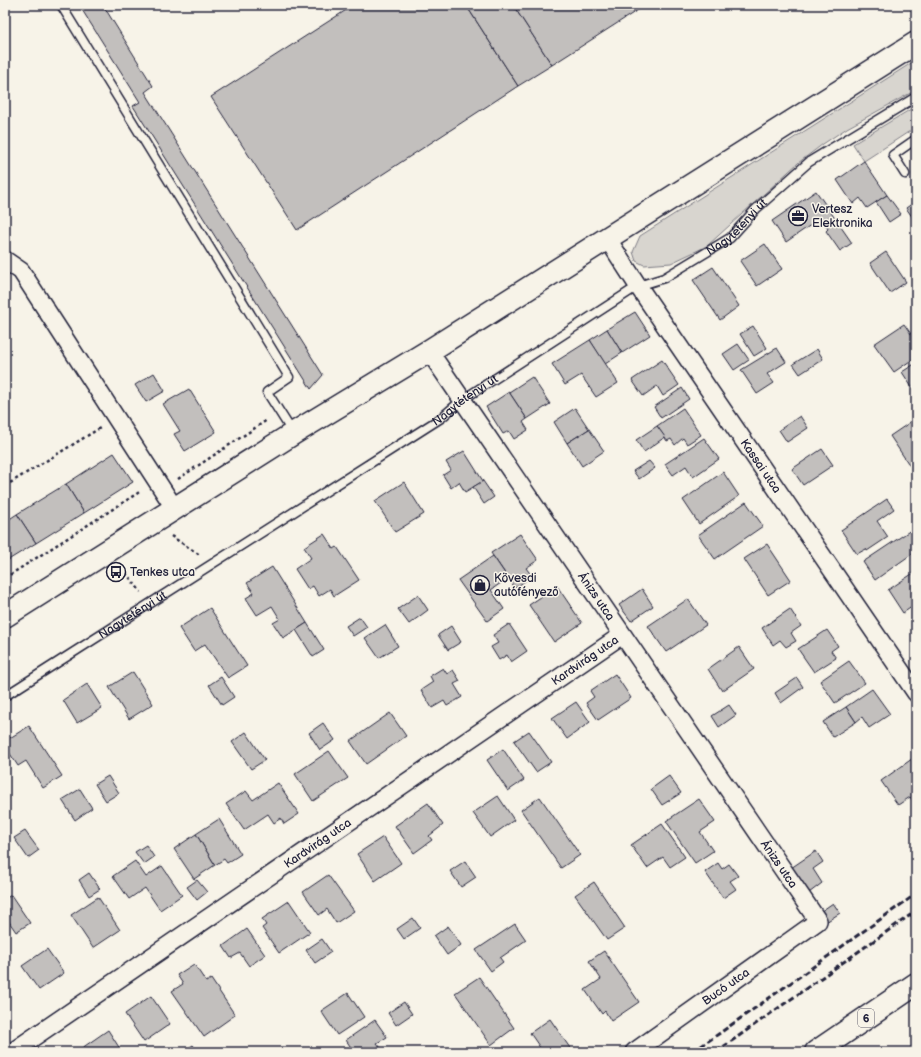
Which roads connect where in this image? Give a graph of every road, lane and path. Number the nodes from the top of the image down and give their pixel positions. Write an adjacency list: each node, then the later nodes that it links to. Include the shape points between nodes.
1 (61, 5): 11 (lane, via 289,376 267,392)
2 (916, 43): 6 (main road)
3 (916, 97): 8 (lane, Nagytétényi út, via 809,162 756,209 730,238 664,278)
4 (916, 139): 5 (lane, via 893,155)
5 (905, 174)
6 (607, 238): 8 (street, Kassai utca); 9 (main road)
7 (5, 260): 15 (street, via 20,271)
8 (638, 286): 10 (lane, Nagytétényi út); 24 (street, Kassai utca)
9 (429, 351): 10 (street, Ánizs utca); 13 (main road)
10 (462, 400): 18 (lane, Nagytétényi út, via 441,418); 23 (street, Ánizs utca)
11 (280, 411): 13 (lane); 15 (path, via 173,482)
12 (102, 427): 14 (path)
13 (294, 434): 16 (main road)
14 (5, 486)
15 (160, 486): 16 (street); 20 (path, via 143,490)
16 (175, 509): 22 (main road)
17 (176, 540): 18 (path)
18 (213, 562): 21 (lane, Nagytétényi út)
19 (116, 572): 21 (path, via 123,567)
20 (5, 578)
21 (149, 604): 25 (lane, Nagytétényi út)
22 (5, 616)
23 (622, 635): 26 (street, Ánizs utca); 29 (street, Kardvirág utca)
24 (916, 693)
25 (5, 696)
26 (818, 921): 30 (street, Bucó utca)
27 (916, 984): 31 (main road, 6)
28 (916, 1050): 32 (path)
29 (12, 1052)
30 (634, 1052)
31 (816, 1052)
32 (913, 1052)

